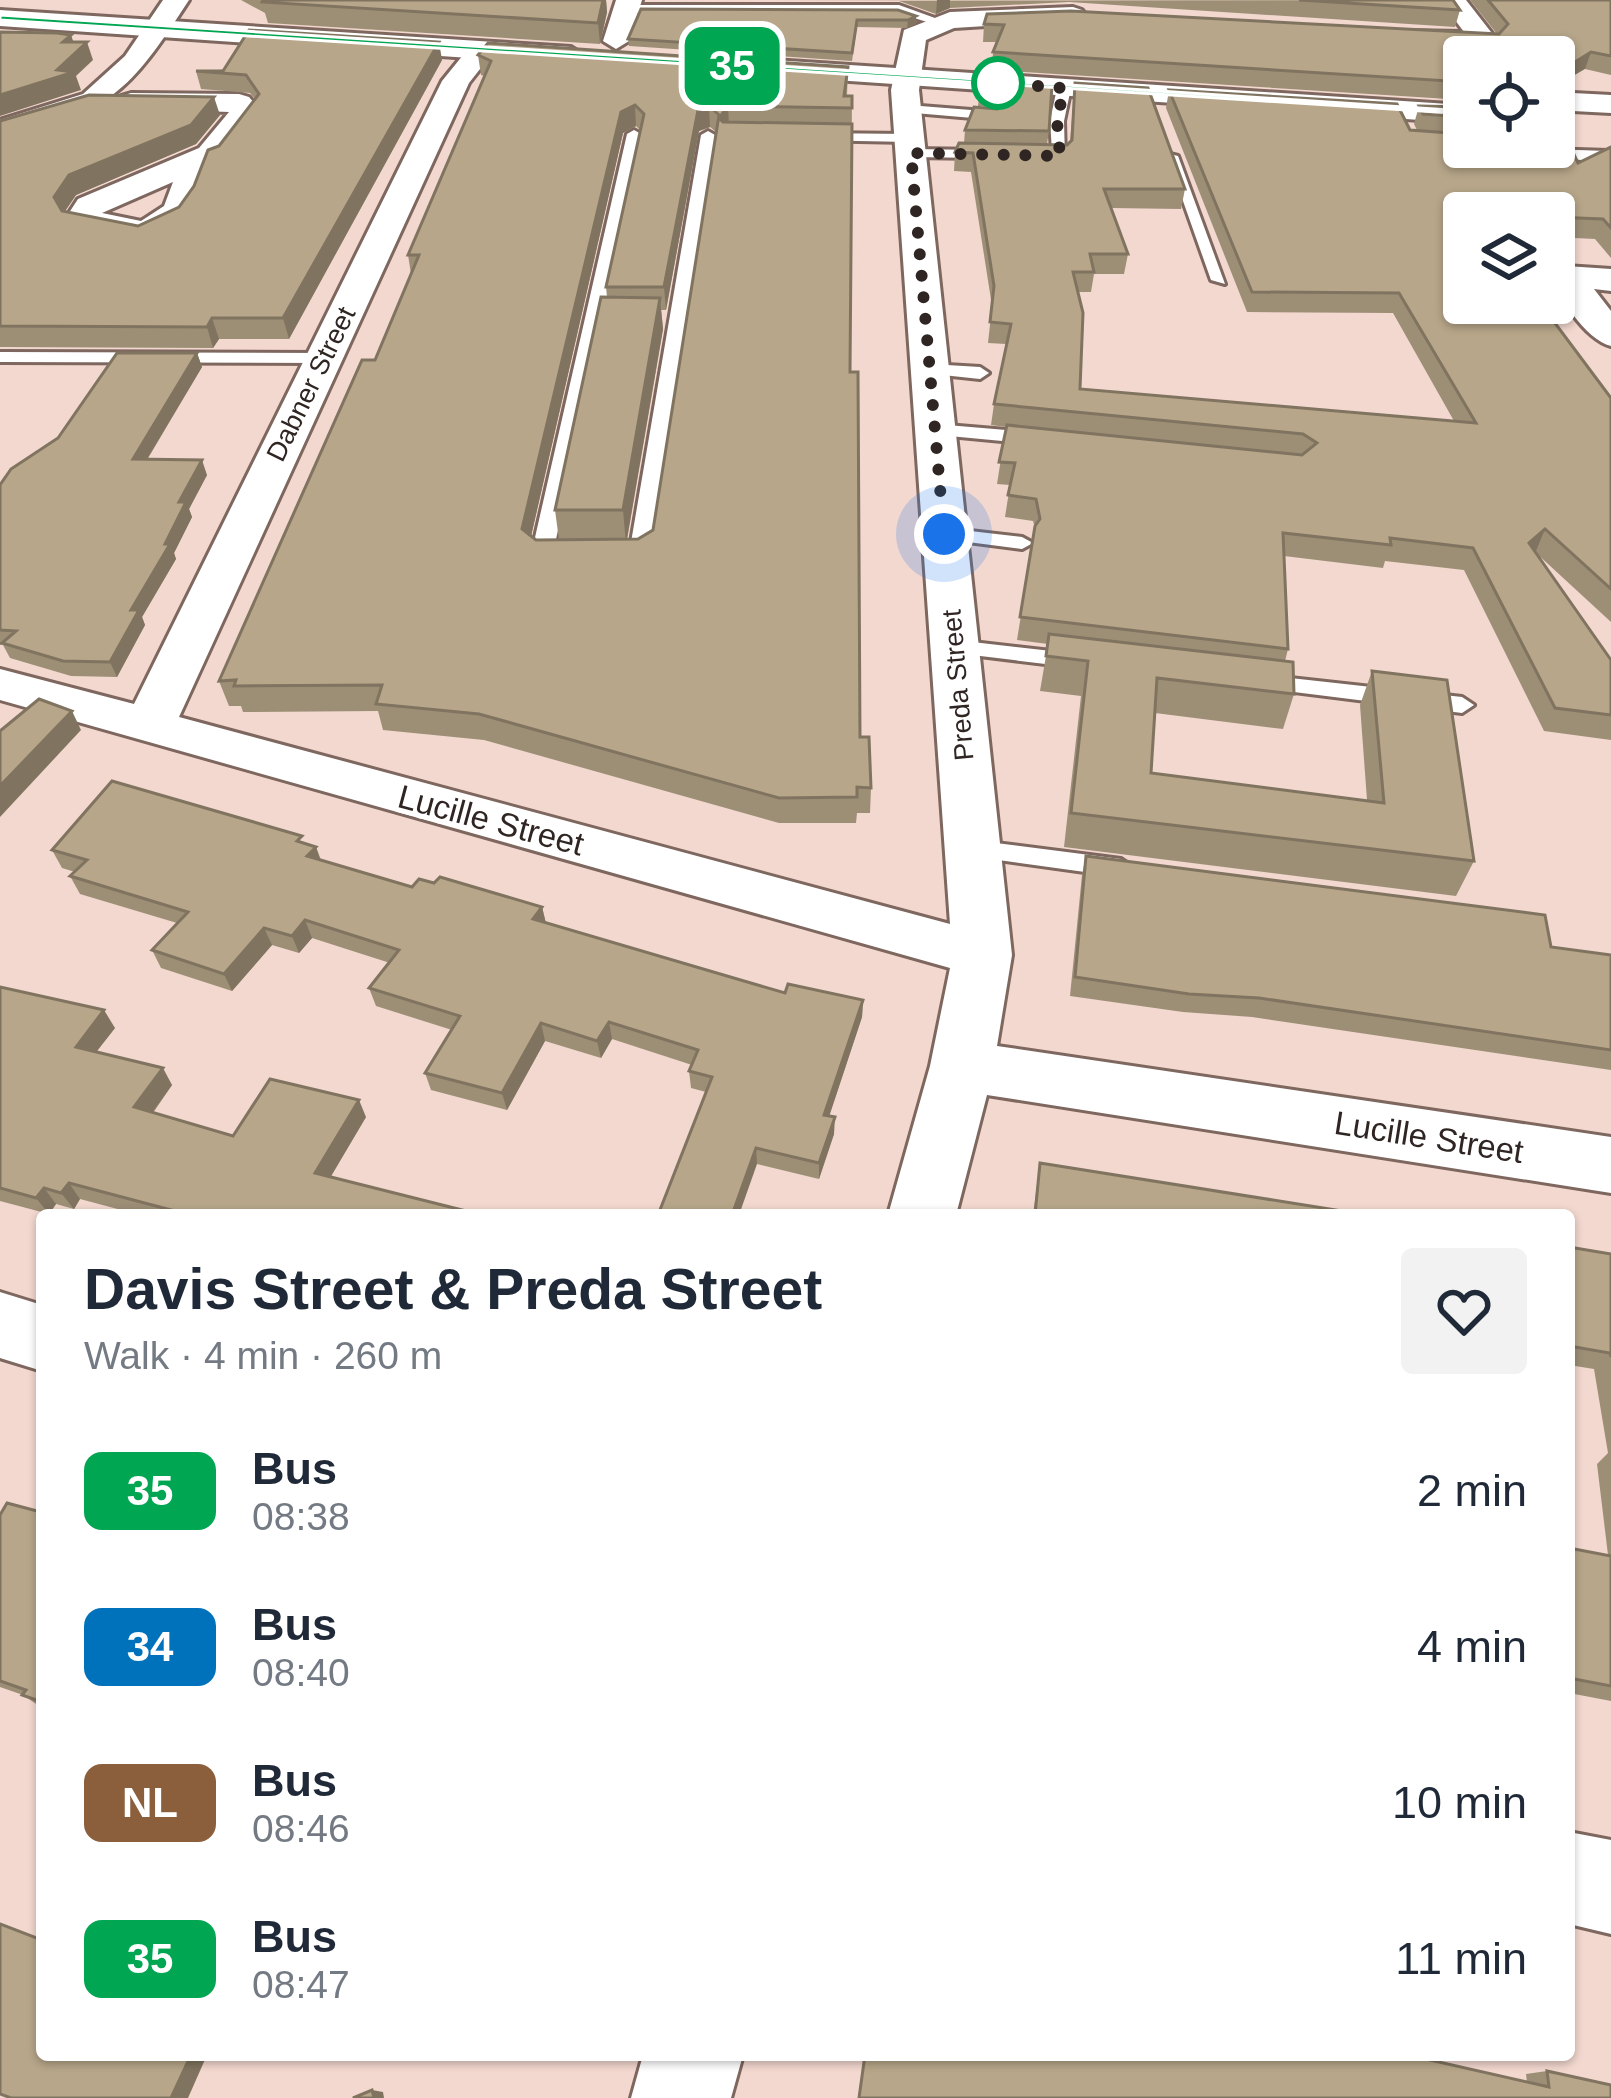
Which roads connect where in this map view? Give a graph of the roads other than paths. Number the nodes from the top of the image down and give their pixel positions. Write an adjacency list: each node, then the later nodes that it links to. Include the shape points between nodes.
1 (1453, 0): 9 (street, via 1485,41)
2 (0, 1): 5 (main road)
3 (628, 5): 8 (lane, via 899,9); 10 (street)
4 (1067, 7): 6 (street); 8 (street)
5 (166, 13): 7 (main road); 10 (main road); 11 (main road, via 271,39); 15 (street, via 135,62)
6 (1106, 17)
7 (0, 18)
8 (940, 22): 18 (street, via 913,36)
9 (1390, 35)
10 (630, 47): 11 (main road)
11 (482, 50): 35 (street, Dabner Street, via 456,81)
12 (733, 57): 18 (main road)
13 (1064, 88): 18 (main road); 18 (lane, via 1050,121 1060,156); 20 (main road, via 1400,120)
14 (1443, 95): 18 (main road)
15 (93, 100): 24 (street); 30 (street, via 239,103 245,110)
16 (1575, 101): 17 (main road)
17 (1611, 104)
18 (909, 107): 19 (lane); 27 (lane); 36 (street, Preda Street)
19 (995, 116)
20 (1443, 116)
21 (1575, 120): 22 (main road)
22 (1611, 123)
23 (1160, 129): 31 (lane)
24 (0, 130)
25 (634, 134): 26 (lane, via 604,319 542,554 640,554 669,320)
26 (708, 135)
27 (792, 136)
28 (1575, 153): 29 (lane)
29 (1611, 159)
30 (196, 161)
31 (1219, 280)
32 (1611, 280): 33 (street, via 1566,277)
33 (1611, 334)
34 (0, 358): 35 (lane)
35 (324, 358): 47 (street, Dabner Street)
36 (930, 369): 37 (lane); 38 (street, Preda Street)
37 (980, 373)
38 (935, 430): 39 (lane); 40 (street, Preda Street)
39 (1066, 441)
40 (944, 534): 41 (lane); 42 (street, Preda Street)
41 (1022, 543)
42 (955, 646): 43 (lane); 48 (street, Preda Street)
43 (1122, 666)
44 (1235, 679): 46 (lane)
45 (0, 685): 47 (street, Lucille Street)
46 (1462, 705)
47 (148, 725): 50 (street, Lucille Street)
48 (972, 849): 49 (lane); 50 (street, Preda Street)
49 (1148, 871)
50 (982, 956): 51 (street, Preda Street)
51 (962, 1066): 52 (street, Lucille Street); 53 (street, Preda Street)
52 (1611, 1165)
53 (924, 1209)
54 (0, 1325): 55 (street)
55 (36, 1336)
56 (1575, 1879): 57 (street)
57 (1611, 1887)
58 (691, 2061): 59 (street)
59 (681, 2098)

